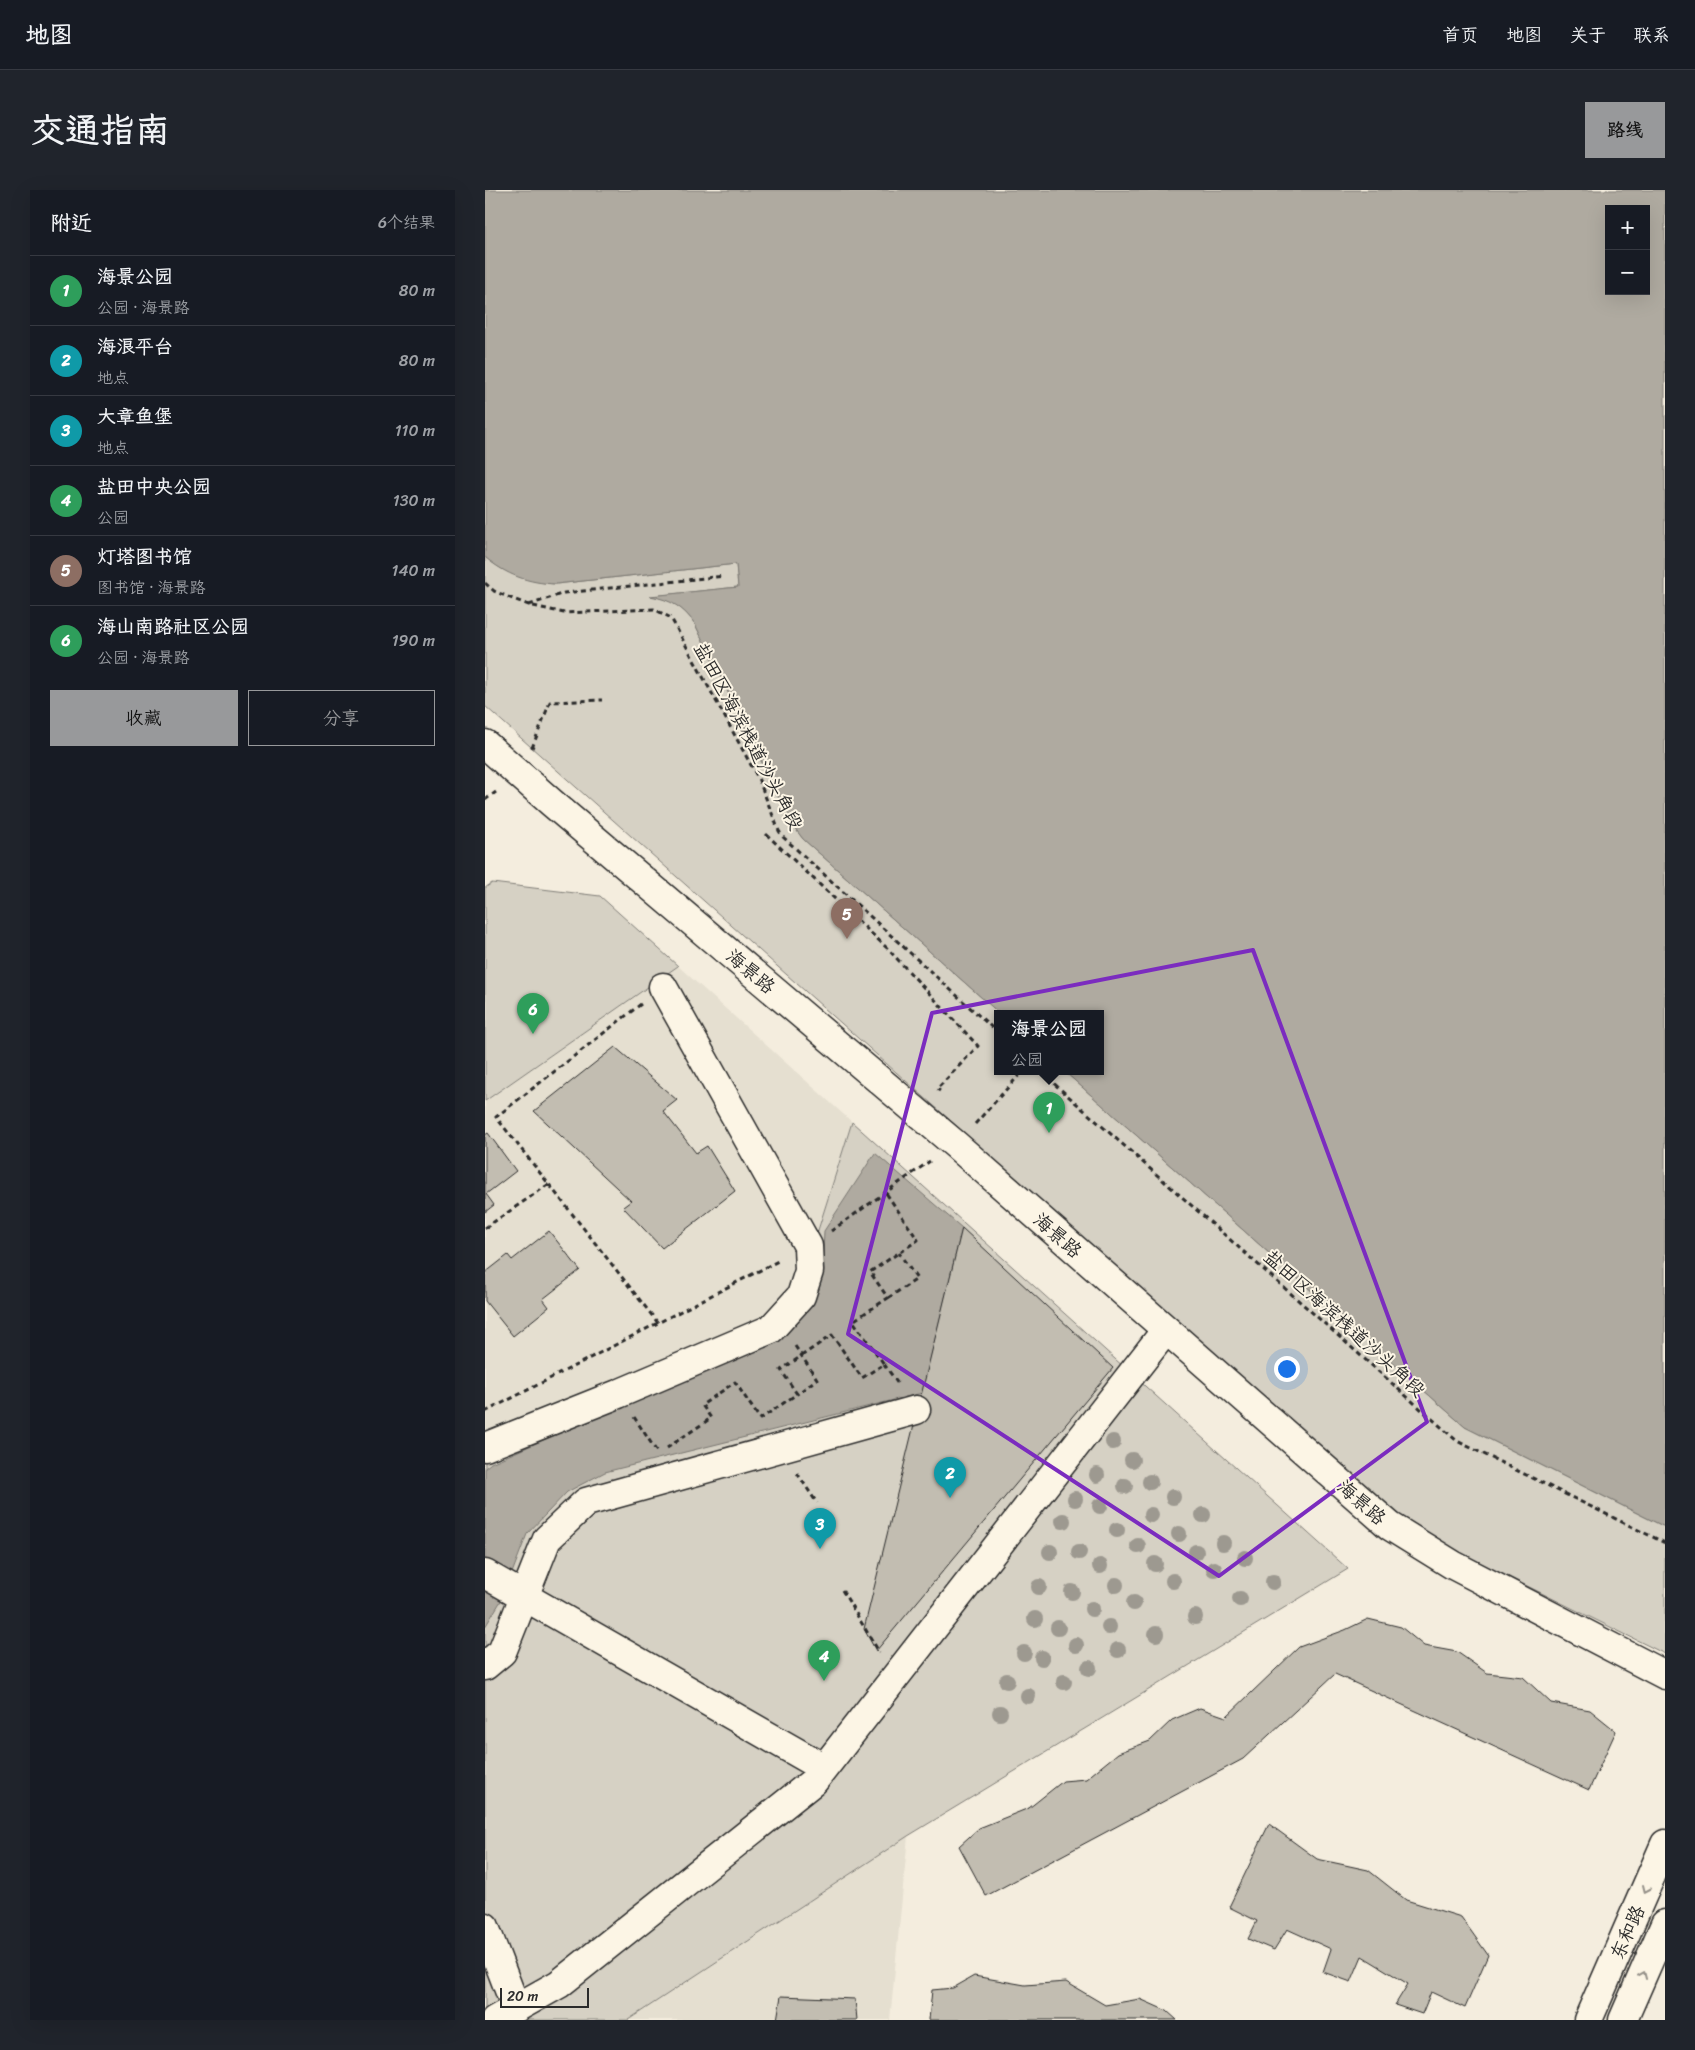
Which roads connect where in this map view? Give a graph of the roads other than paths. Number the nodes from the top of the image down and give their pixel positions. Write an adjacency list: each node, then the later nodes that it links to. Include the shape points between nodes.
1 (485, 744): 3 (street, 海景路, via 956,1145)
2 (663, 987): 5 (street, via 807,1246 809,1270 801,1296 771,1329)
3 (1167, 1330): 9 (street, 海景路, via 1390,1526 1453,1565); 10 (street)
4 (916, 1410): 7 (street, via 586,1502 547,1538)
5 (485, 1447)
6 (485, 1574): 7 (street)
7 (520, 1595): 8 (street, via 502,1652); 10 (street)
8 (485, 1666)
9 (1665, 1675)
10 (824, 1768): 14 (street, via 814,1781 559,1984)
11 (1665, 1844): 15 (street, 东和路, one-way to 15)
12 (1665, 1924): 16 (street, 东和路, one-way to 12)
13 (485, 1927): 14 (street)
14 (506, 2014)
15 (1588, 2020)
16 (1623, 2020)

